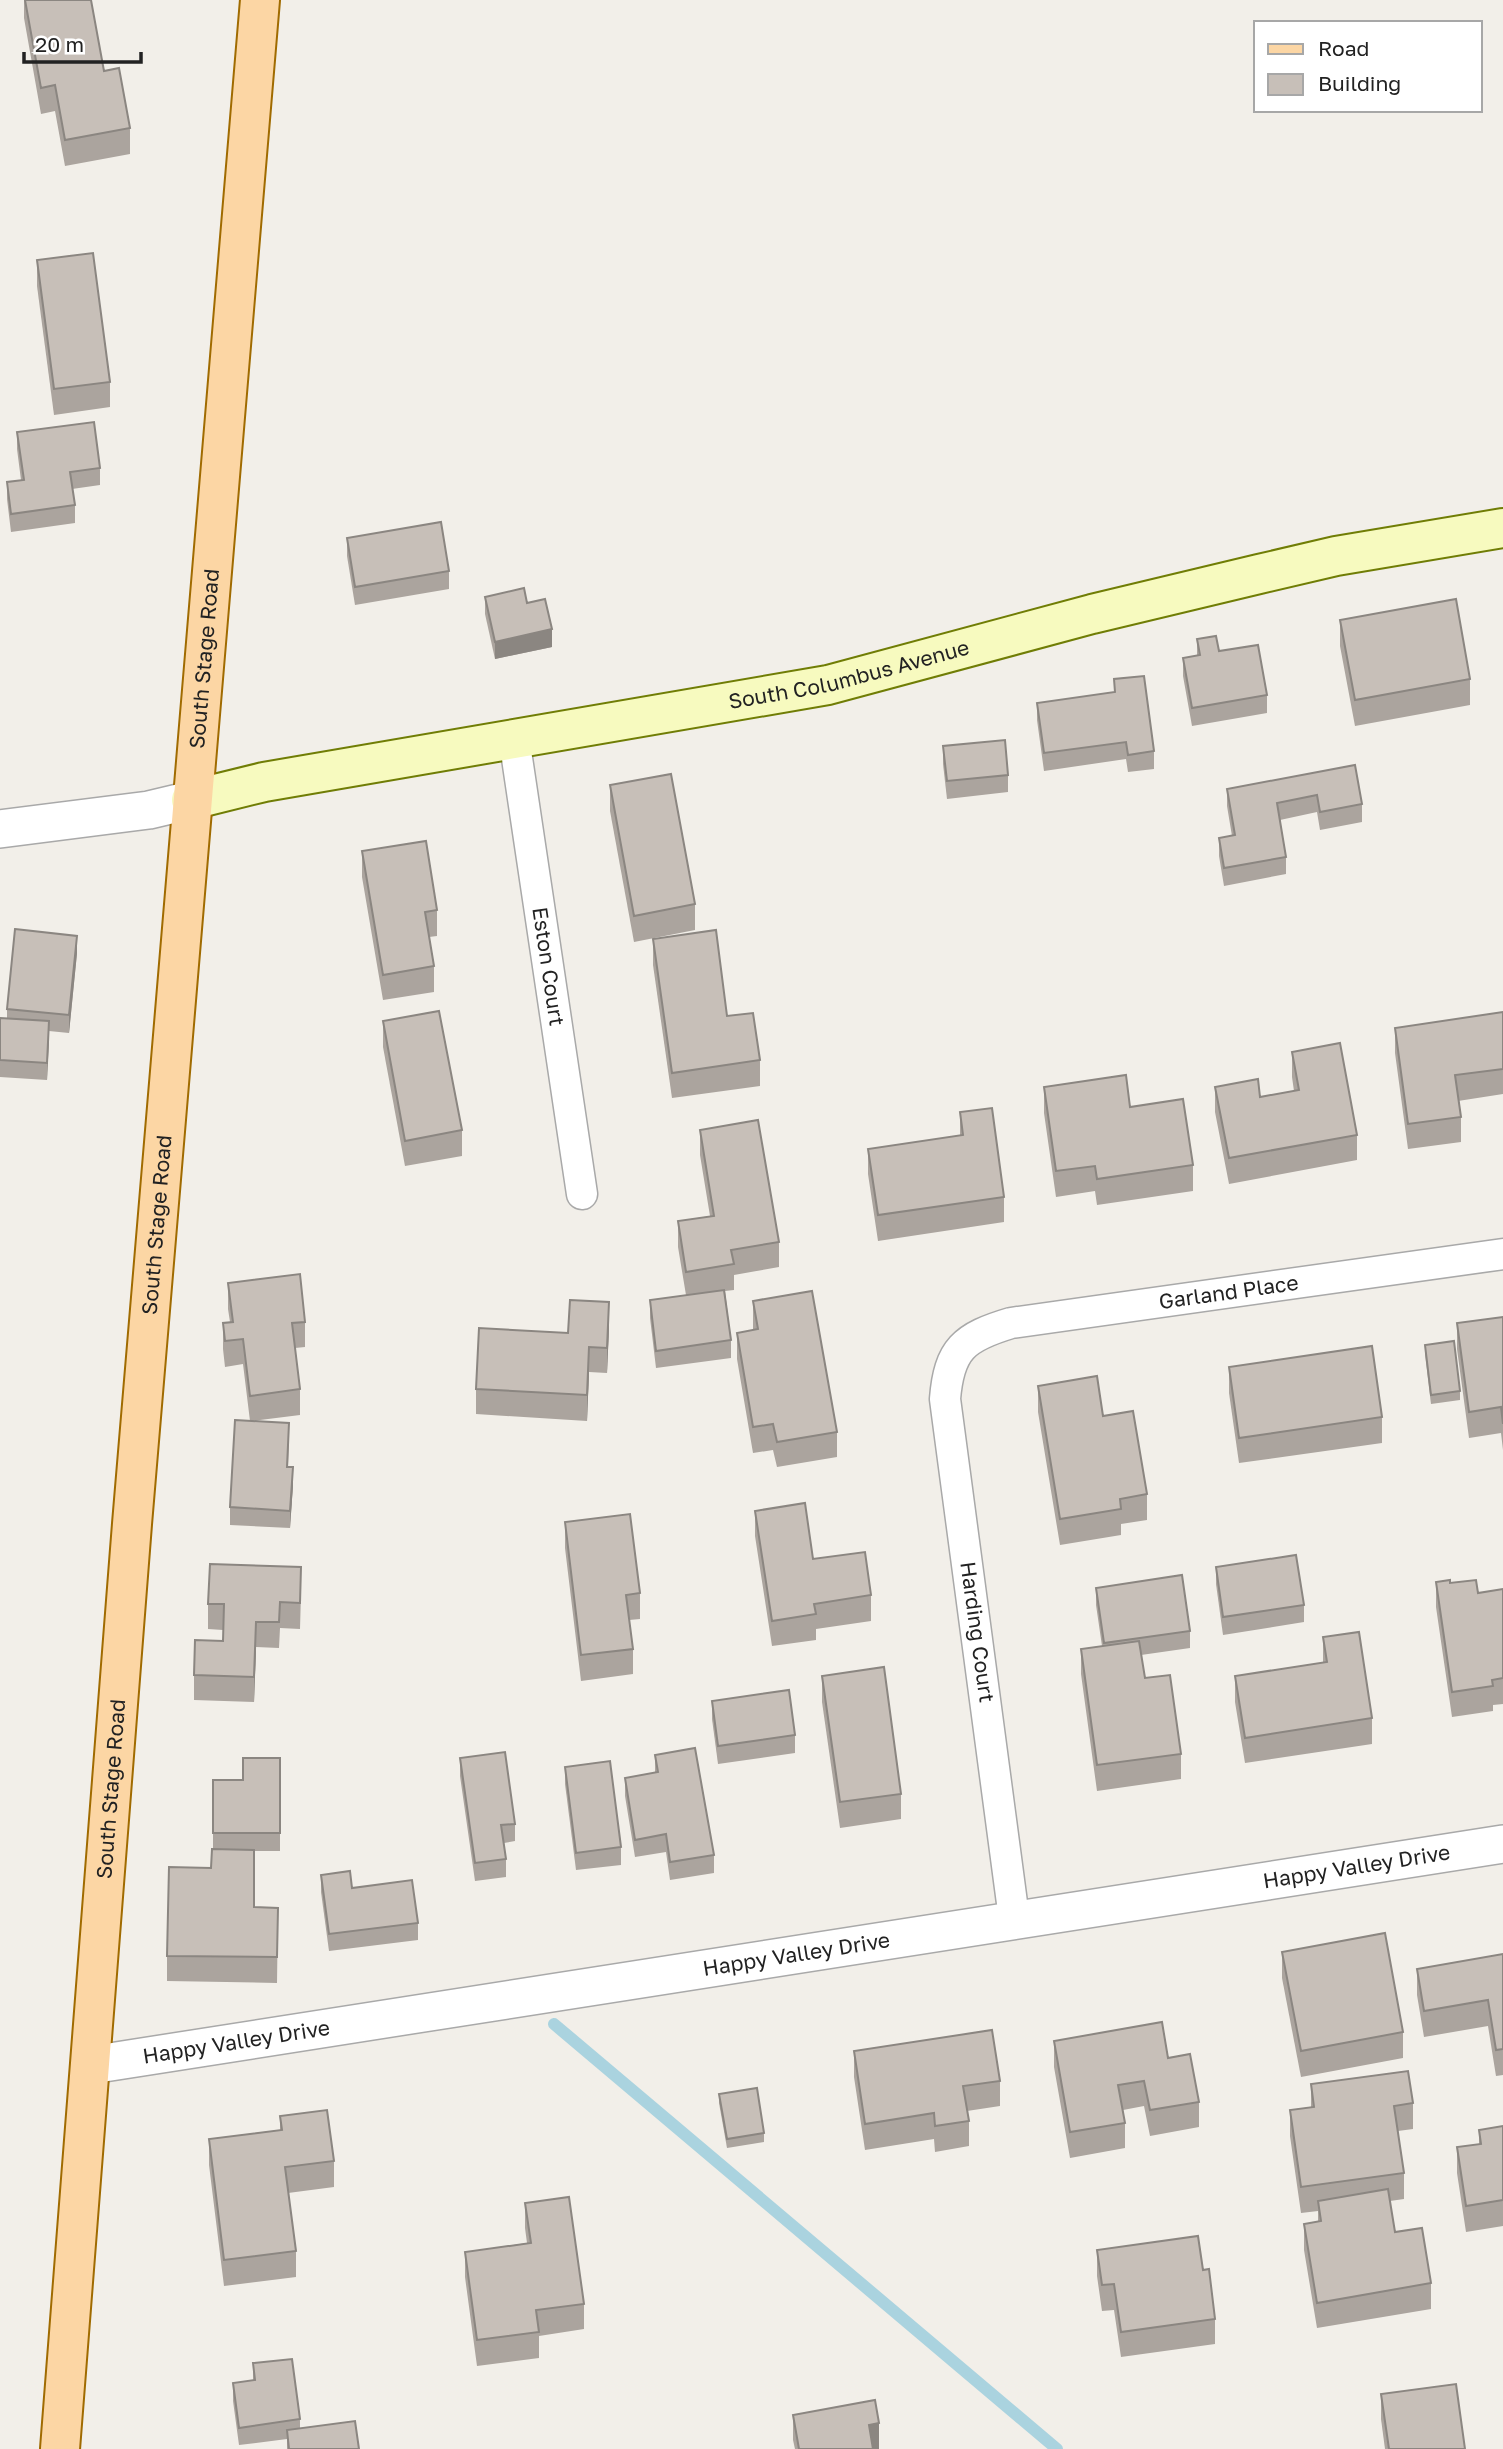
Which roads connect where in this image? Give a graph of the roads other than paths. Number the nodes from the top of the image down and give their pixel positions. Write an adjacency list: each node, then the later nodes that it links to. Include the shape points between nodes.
1 (260, 0): 4 (main road, South Stage Road)
2 (1503, 528): 3 (main road, South Columbus Avenue, via 1336,556 828,685)
3 (514, 738): 4 (main road, South Columbus Avenue, via 264,782); 6 (street, Eston Court)
4 (191, 800): 5 (street, via 149,810); 11 (main road, South Stage Road)
5 (0, 829)
6 (582, 1194)
7 (1503, 1254): 8 (street, Garland Place, via 1011,1323 982,1332)
8 (960, 1348): 10 (street, Harding Court, via 947,1369 945,1399)
9 (1503, 1844): 10 (street, Happy Valley Drive)
10 (1014, 1918): 11 (street, Happy Valley Drive)
11 (91, 2065): 12 (main road, South Stage Road)
12 (60, 2449)

